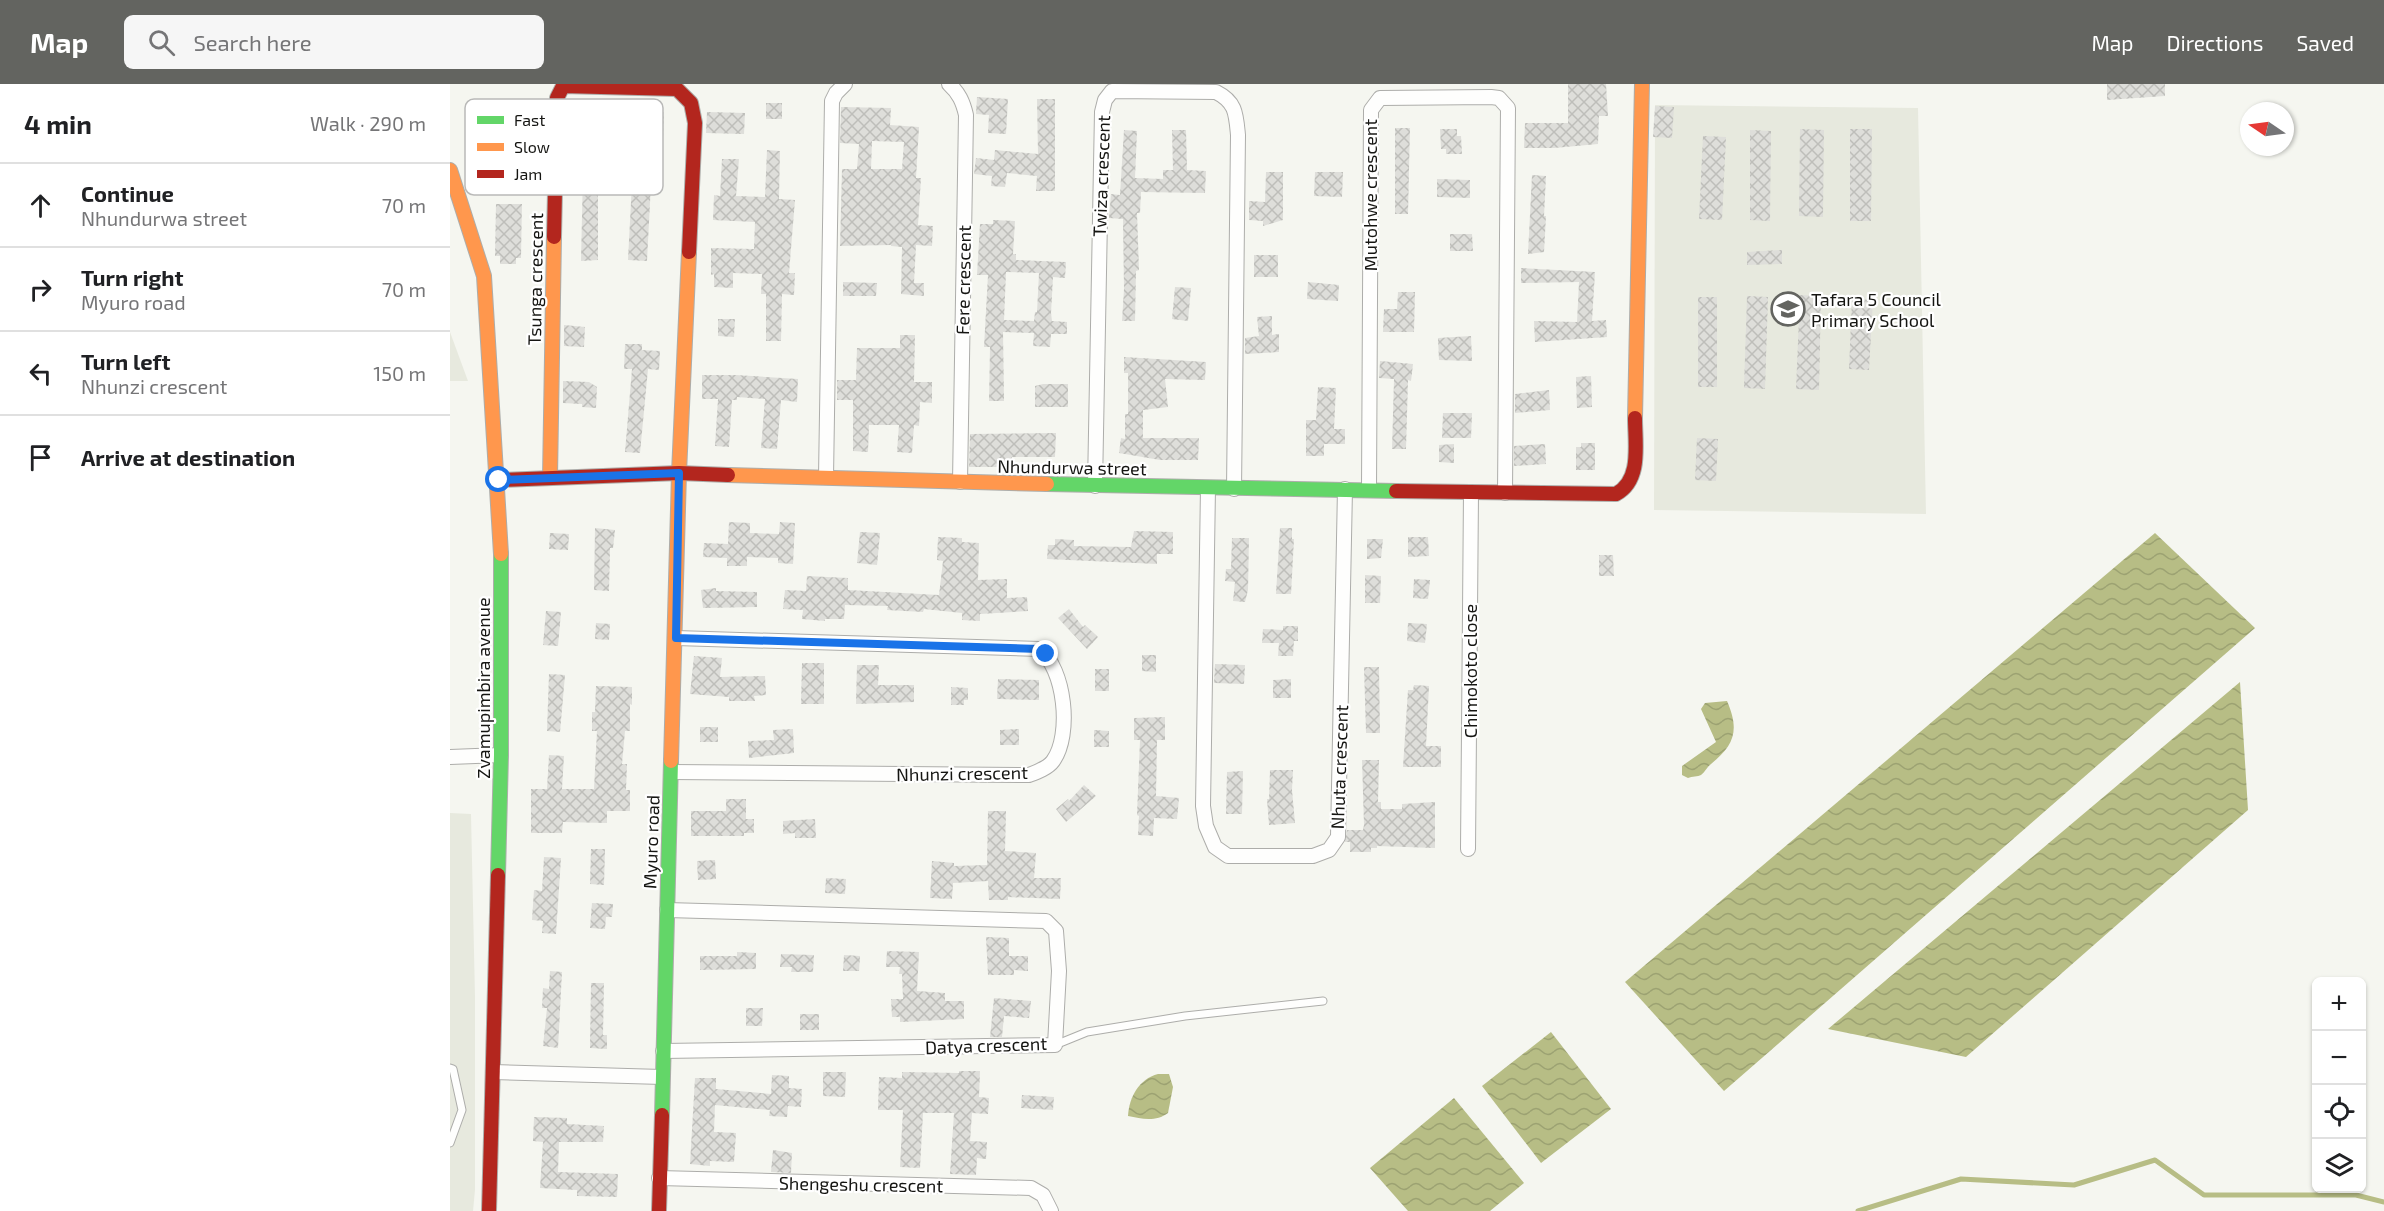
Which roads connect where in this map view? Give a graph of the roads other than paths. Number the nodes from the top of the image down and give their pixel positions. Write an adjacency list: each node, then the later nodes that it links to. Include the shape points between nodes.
1 (845, 84): 9 (street, via 832,101)
2 (949, 84): 11 (street, Fere crescent, via 963,102 966,115)
3 (1642, 84): 18 (street, Nhundurwa street, via 1634,474 1625,489 1616,494)
4 (558, 99): 7 (street, Tsunga crescent, via 563,86 677,89 688,96 694,109)
5 (450, 170): 10 (street, Zvamupimbira avenue, via 484,276)
6 (555, 195): 8 (street, Tsunga crescent)
7 (679, 473): 8 (street, Nhundurwa street); 9 (street, Nhundurwa street); 19 (street, Myuro road)
8 (550, 477): 10 (street, Nhundurwa street)
9 (826, 477): 11 (street, Nhundurwa street)
10 (499, 480): 20 (street, Zvamupimbira avenue)
11 (960, 482): 12 (street, Nhundurwa street)
12 (1095, 486): 13 (street, Nhundurwa street); 14 (street, Twiza crescent, via 1105,100 1112,91 1216,92 1228,97 1236,110 1238,135)
13 (1208, 488): 14 (street, Nhundurwa street); 15 (street, Nhuta crescent, via 1203,806 1215,847 1228,856 1313,856 1329,850 1338,837)
14 (1234, 489): 15 (street, Nhundurwa street)
15 (1345, 489): 16 (street, Nhundurwa street)
16 (1369, 490): 17 (street, Nhundurwa street); 18 (street, Mutohwe crescent, via 1371,110 1380,98 1491,97 1499,98 1508,108)
17 (1471, 494): 18 (street, Nhundurwa street); 23 (street, Chimokoto close)
18 (1505, 494)
19 (676, 638): 22 (street, Myuro road); 22 (street, Nhunzi crescent, via 1039,649 1053,664 1061,689 1063,727 1061,745 1052,763 1029,775)
20 (501, 755): 21 (street); 29 (street, Zvamupimbira avenue)
21 (450, 757)
22 (671, 772): 24 (street, Myuro road)
23 (1468, 849)
24 (667, 910): 26 (street, Datya crescent, via 1046,921 1056,931 1059,971); 27 (street, Myuro road)
25 (1323, 1001): 26 (lane, via 1185,1016 1087,1032)
26 (1055, 1046): 27 (street, Datya crescent)
27 (663, 1051): 30 (street, Myuro road)
28 (450, 1068): 31 (lane, via 462,1110)
29 (493, 1072): 30 (street); 33 (street, Zvamupimbira avenue)
30 (662, 1077): 32 (street, Myuro road)
31 (450, 1143)
32 (659, 1178): 34 (street, Myuro road); 35 (street, Shengeshu crescent, via 1031,1188 1043,1195)
33 (489, 1211)
34 (659, 1211)
35 (1051, 1211)

